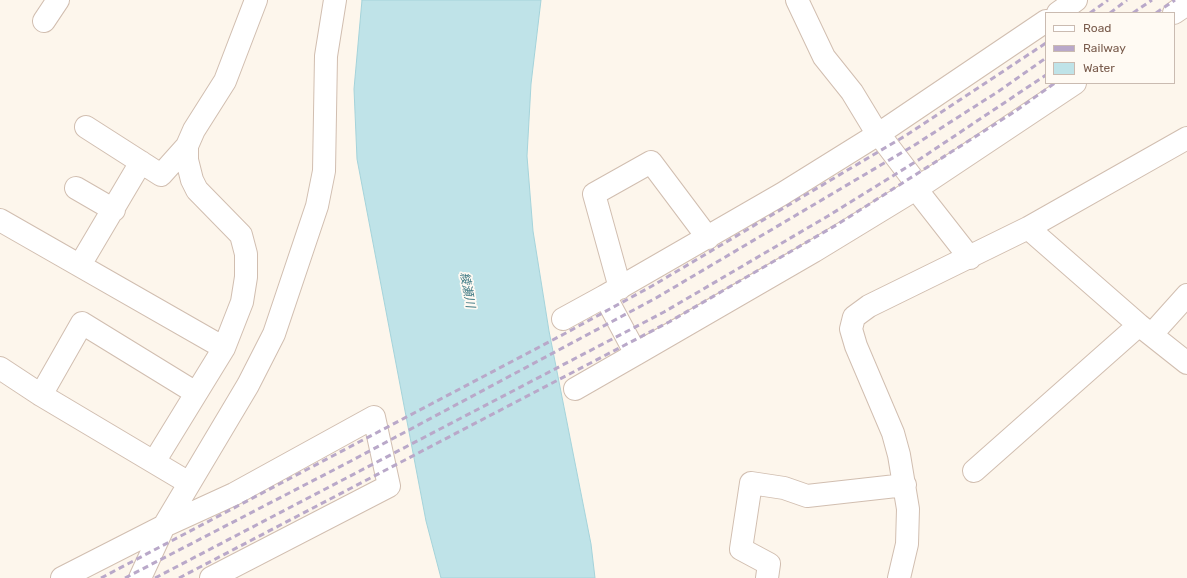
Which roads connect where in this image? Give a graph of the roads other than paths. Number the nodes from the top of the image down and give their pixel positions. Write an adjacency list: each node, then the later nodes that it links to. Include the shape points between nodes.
1 (58, 0): 9 (street)
2 (256, 0): 15 (street, via 225,81 194,130)
3 (336, 0): 38 (street, via 326,56 324,170 317,206 274,334 248,385)
4 (797, 0): 13 (street, via 824,57)
5 (1076, 0): 7 (street)
6 (1187, 4): 8 (street)
7 (1059, 12)
8 (1175, 12)
9 (44, 21)
10 (1045, 23): 13 (street)
11 (1074, 84): 18 (street)
12 (86, 127): 16 (street)
13 (880, 133): 18 (street); 22 (street)
14 (1187, 138): 21 (street)
15 (187, 146): 16 (street, via 161,175); 29 (street, via 187,160 197,190 241,235 246,254 242,302)
16 (140, 162): 19 (street)
17 (76, 188): 19 (street)
18 (918, 188): 23 (street); 30 (street)
19 (114, 210): 24 (street)
20 (0, 220): 24 (street)
21 (1028, 228): 23 (street); 28 (street)
22 (708, 238): 25 (street); 25 (street, via 651,162 594,194)
23 (970, 258): 39 (street, via 869,306 854,318 851,329 856,346 893,433)
24 (80, 265): 29 (street)
25 (612, 292): 27 (street); 30 (street)
26 (1187, 294): 28 (street)
27 (563, 320)
28 (1145, 330): 31 (street); 37 (street)
29 (224, 348): 34 (street)
30 (636, 354): 33 (street)
31 (1187, 362)
32 (0, 368): 35 (street)
33 (575, 389)
34 (196, 393): 35 (street, via 82,323); 36 (street)
35 (41, 395): 36 (street)
36 (154, 462): 38 (street)
37 (974, 471)
38 (189, 483): 40 (street)
39 (904, 485): 44 (street, via 807,496 784,488 751,483 741,549 769,564); 45 (street, via 908,509 907,544)
40 (164, 526): 41 (street); 42 (street); 43 (street, via 234,494 374,417 389,486)
41 (62, 578)
42 (140, 578)
43 (211, 578)
44 (767, 578)
45 (899, 578)

